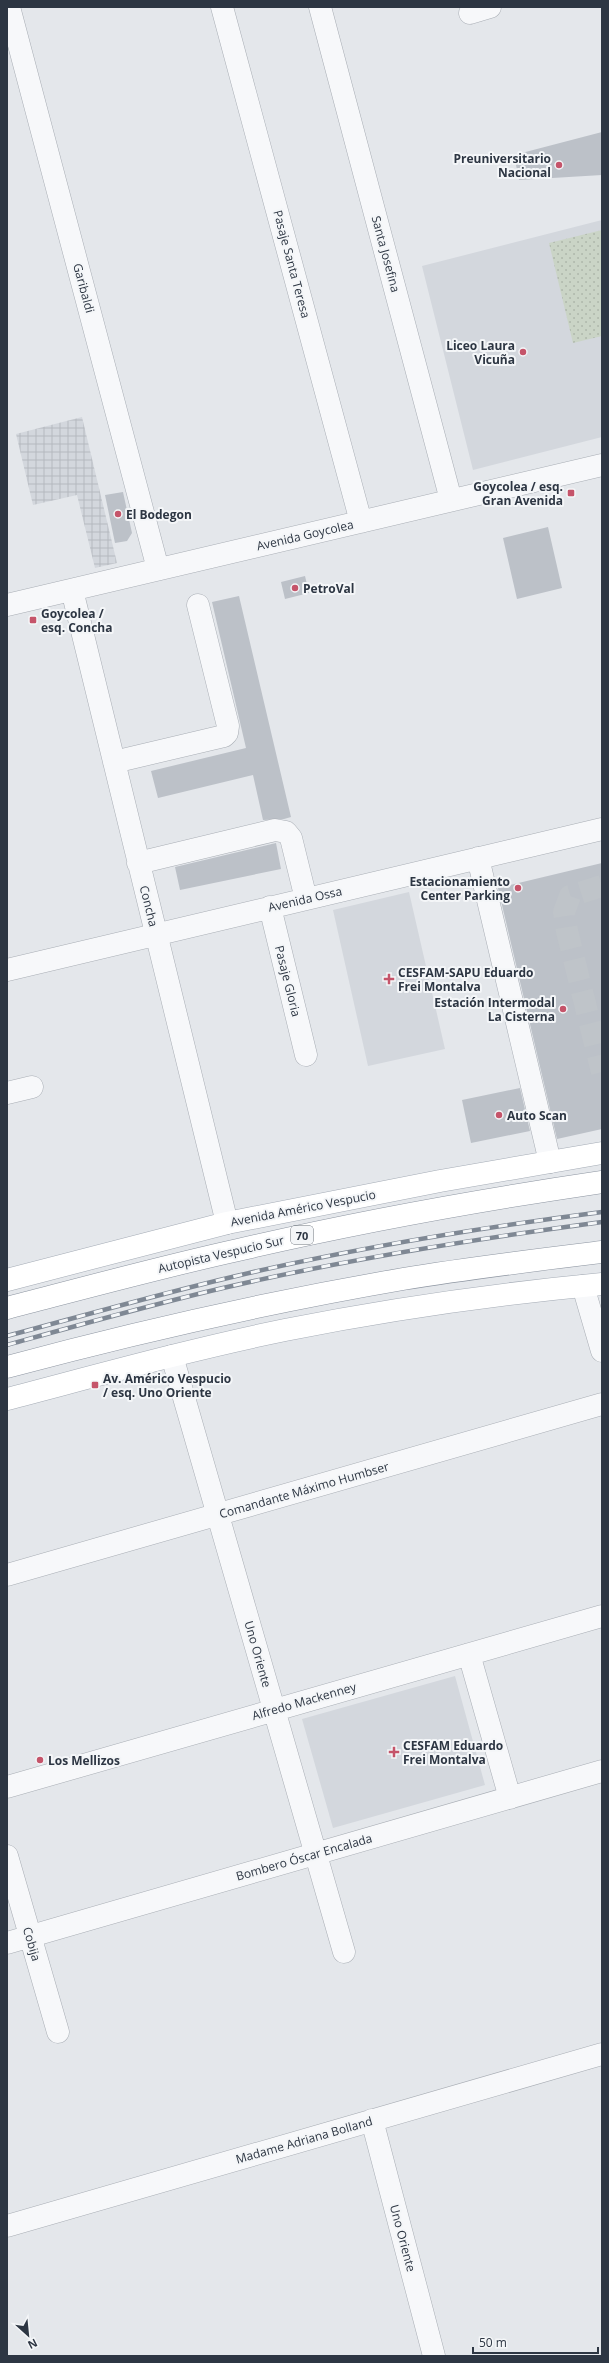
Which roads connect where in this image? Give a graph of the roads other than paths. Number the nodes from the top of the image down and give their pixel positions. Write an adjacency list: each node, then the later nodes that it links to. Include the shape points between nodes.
1 (9, 7): 7 (street, Garibaldi)
2 (222, 7): 6 (street, Pasaje Santa Teresa)
3 (320, 7): 5 (street, Santa Josefina)
4 (602, 465): 5 (street, Avenida Goycolea)
5 (451, 500): 6 (street, Avenida Goycolea)
6 (361, 522): 7 (street, Avenida Goycolea)
7 (158, 569): 8 (street, Avenida Goycolea)
8 (72, 590): 9 (street, Avenida Goycolea); 11 (street, Concha)
9 (7, 605)
10 (198, 605): 11 (street, via 228,726 227,733 221,737)
11 (114, 762): 14 (street, Concha)
12 (602, 828): 13 (street, Avenida Ossa)
13 (478, 858): 15 (street, Avenida Ossa); 23 (street)
14 (138, 862): 15 (street, via 282,830 292,838); 17 (street, Concha)
15 (306, 899): 16 (street, Avenida Ossa)
16 (270, 908): 17 (street, Avenida Ossa); 19 (street, Pasaje Gloria)
17 (156, 934): 18 (street, Avenida Ossa); 25 (street, Concha)
18 (7, 968)
19 (306, 1055)
20 (32, 1087): 21 (street)
21 (7, 1093)
22 (602, 1153): 23 (main road, Avenida Américo Vespucio)
23 (550, 1162): 25 (main road, Avenida Américo Vespucio)
24 (602, 1182): 29 (main road, Autopista Vespucio Sur / 70, via 433,1210 301,1236 136,1274)
25 (227, 1223): 27 (main road, Avenida Américo Vespucio)
26 (602, 1252): 32 (main road, via 465,1270 344,1290 134,1335)
27 (7, 1280)
28 (593, 1285): 30 (street); 31 (main road, via 492,1296 342,1319)
29 (7, 1308)
30 (602, 1351)
31 (172, 1356): 33 (main road); 35 (street, Uno Oriente)
32 (7, 1367)
33 (7, 1399)
34 (602, 1404): 35 (street, Comandante Máximo Humbser)
35 (218, 1514): 36 (street, Comandante Máximo Humbser); 39 (street, Uno Oriente)
36 (7, 1575)
37 (602, 1616): 38 (street, Alfredo Mackenney)
38 (469, 1654): 39 (street, Alfredo Mackenney); 42 (street)
39 (275, 1710): 41 (street, Alfredo Mackenney); 43 (street, Uno Oriente)
40 (602, 1771): 42 (street, Bombero Óscar Encalada)
41 (7, 1786)
42 (510, 1798): 43 (street, Bombero Óscar Encalada)
43 (316, 1854): 45 (street, Bombero Óscar Encalada); 47 (street, Uno Oriente)
44 (7, 1856): 45 (street, Cobija)
45 (30, 1936): 46 (street, Bombero Óscar Encalada); 48 (street, Cobija)
46 (7, 1943)
47 (344, 1952)
48 (58, 2032)
49 (602, 2054): 50 (street, Madame Adriana Bolland)
50 (372, 2120): 51 (street, Madame Adriana Bolland); 52 (street, Uno Oriente)
51 (7, 2226)
52 (434, 2356)

